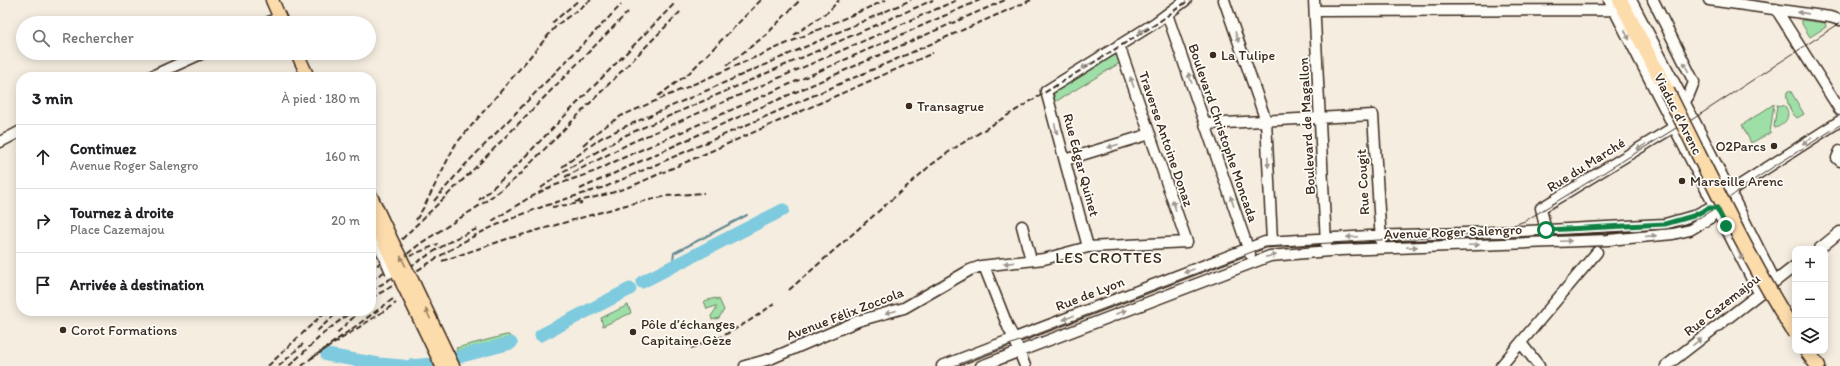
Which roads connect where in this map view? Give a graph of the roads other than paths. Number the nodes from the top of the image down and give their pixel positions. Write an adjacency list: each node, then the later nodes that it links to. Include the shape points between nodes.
1 (272, 0): 13 (main road)
2 (1186, 0): 12 (street)
3 (1224, 0): 24 (street, one-way to 24)
4 (1314, 0): 11 (street, Boulevard de Magallon)
5 (1609, 0): 9 (street)
6 (1631, 0): 20 (street)
7 (1652, 0): 20 (street, one-way to 7, via 1688,96 1694,82)
8 (1709, 0): 10 (street)
9 (1617, 5): 11 (street); 21 (street, one-way to 21); 61 (highway, Viaduc d'Arenc, bridge, via 1752,260)
10 (1776, 9): 14 (street, one-way to 10); 22 (street)
11 (1315, 11): 23 (street, Boulevard de Magallon)
12 (1168, 14): 15 (street, one-way to 15); 26 (street, Boulevard Christophe Moncada, one-way to 12)
13 (279, 16)
14 (1840, 20)
15 (1119, 45): 29 (street, Traverse Antoine Donaz, one-way to 15); 32 (street, Rue Edgar Quinet, one-way to 32, via 1046,91)
16 (188, 60): 18 (street)
17 (300, 60): 19 (main road)
18 (161, 72)
19 (306, 72)
20 (1683, 99): 21 (street); 34 (street)
21 (1665, 108): 27 (street)
22 (1840, 110)
23 (1320, 116): 24 (street); 42 (street, Rue Cougit, via 1373,115); 43 (street, Boulevard de Magallon)
24 (1266, 121): 26 (street); 45 (street, one-way to 45)
25 (1840, 121): 34 (street, Avenue Roger Salengro, one-way to 34)
26 (1206, 124): 49 (street, Boulevard Christophe Moncada, one-way to 26)
27 (1674, 126): 35 (street); 39 (street, Rue du Marché, one-way to 39, via 1541,208)
28 (16, 134): 30 (street)
29 (1150, 134): 32 (street, one-way to 32); 44 (street, Traverse Antoine Donaz, one-way to 29)
30 (0, 142)
31 (1840, 151): 33 (street, via 1837,158)
32 (1065, 160): 48 (street, Rue Edgar Quinet)
33 (1840, 161)
34 (1730, 191): 35 (street, Avenue Roger Salengro); 59 (street)
35 (1717, 208): 39 (street, Avenue Roger Salengro, via 1709,208 1693,216 1665,224); 46 (street, Avenue Roger Salengro, one-way to 35, via 1673,234 1695,227 1710,218); 60 (street, one-way to 60)
36 (376, 213): 51 (main road)
37 (376, 226): 51 (main road)
38 (1022, 226): 54 (street)
39 (1546, 230): 42 (street, Avenue Roger Salengro); 46 (street, Rue du Marché)
40 (1840, 232): 47 (street)
41 (376, 236): 51 (street)
42 (1380, 236): 43 (street, Avenue Roger Salengro, one-way to 43); 50 (street, Rue Cougit)
43 (1326, 238): 45 (street, Avenue Roger Salengro); 52 (street, Boulevard de Magallon)
44 (1187, 242): 48 (street, Avenue Félix Zoccola)
45 (1272, 242): 49 (street, Avenue Roger Salengro)
46 (1548, 242): 50 (street, Avenue Roger Salengro, one-way to 46)
47 (1823, 246)
48 (1088, 247): 54 (street, Avenue Félix Zoccola)
49 (1248, 248): 55 (street, Boulevard Christophe Moncada); 62 (street, Rue de Lyon, one-way to 62)
50 (1381, 248): 52 (street, Avenue Roger Salengro)
51 (387, 249): 64 (main road, bridge)
52 (1327, 251): 55 (street, Avenue Roger Salengro, one-way to 52, via 1270,256)
53 (1597, 252): 63 (street)
54 (1031, 260): 56 (street, Avenue Félix Zoccola, one-way to 56)
55 (1253, 262): 58 (street, Avenue Roger Salengro)
56 (988, 265): 62 (street, via 1014,326); 70 (street, Avenue Félix Zoccola, one-way to 70, via 970,270 904,308 858,320 770,359)
57 (1792, 268): 59 (street, Rue Cazemajou)
58 (1231, 270): 65 (street, Rue de Lyon, one-way to 58)
59 (1775, 281): 60 (street, Rue Cazemajou)
60 (1759, 293): 76 (street, Rue Cazemajou, one-way to 60)
61 (1792, 328)
62 (1014, 338): 65 (street); 71 (street, Rue de Lyon)
63 (1521, 343): 74 (street); 75 (street)
64 (436, 351): 67 (street); 68 (main road); 69 (main road)
65 (1019, 352): 72 (street, Rue de Lyon); 73 (street)
66 (1809, 354): 77 (highway)
67 (436, 366)
68 (442, 366)
69 (453, 366)
70 (745, 366)
71 (942, 366)
72 (981, 366)
73 (1025, 366)
74 (1501, 366)
75 (1539, 366)
76 (1666, 366)
77 (1818, 366)

